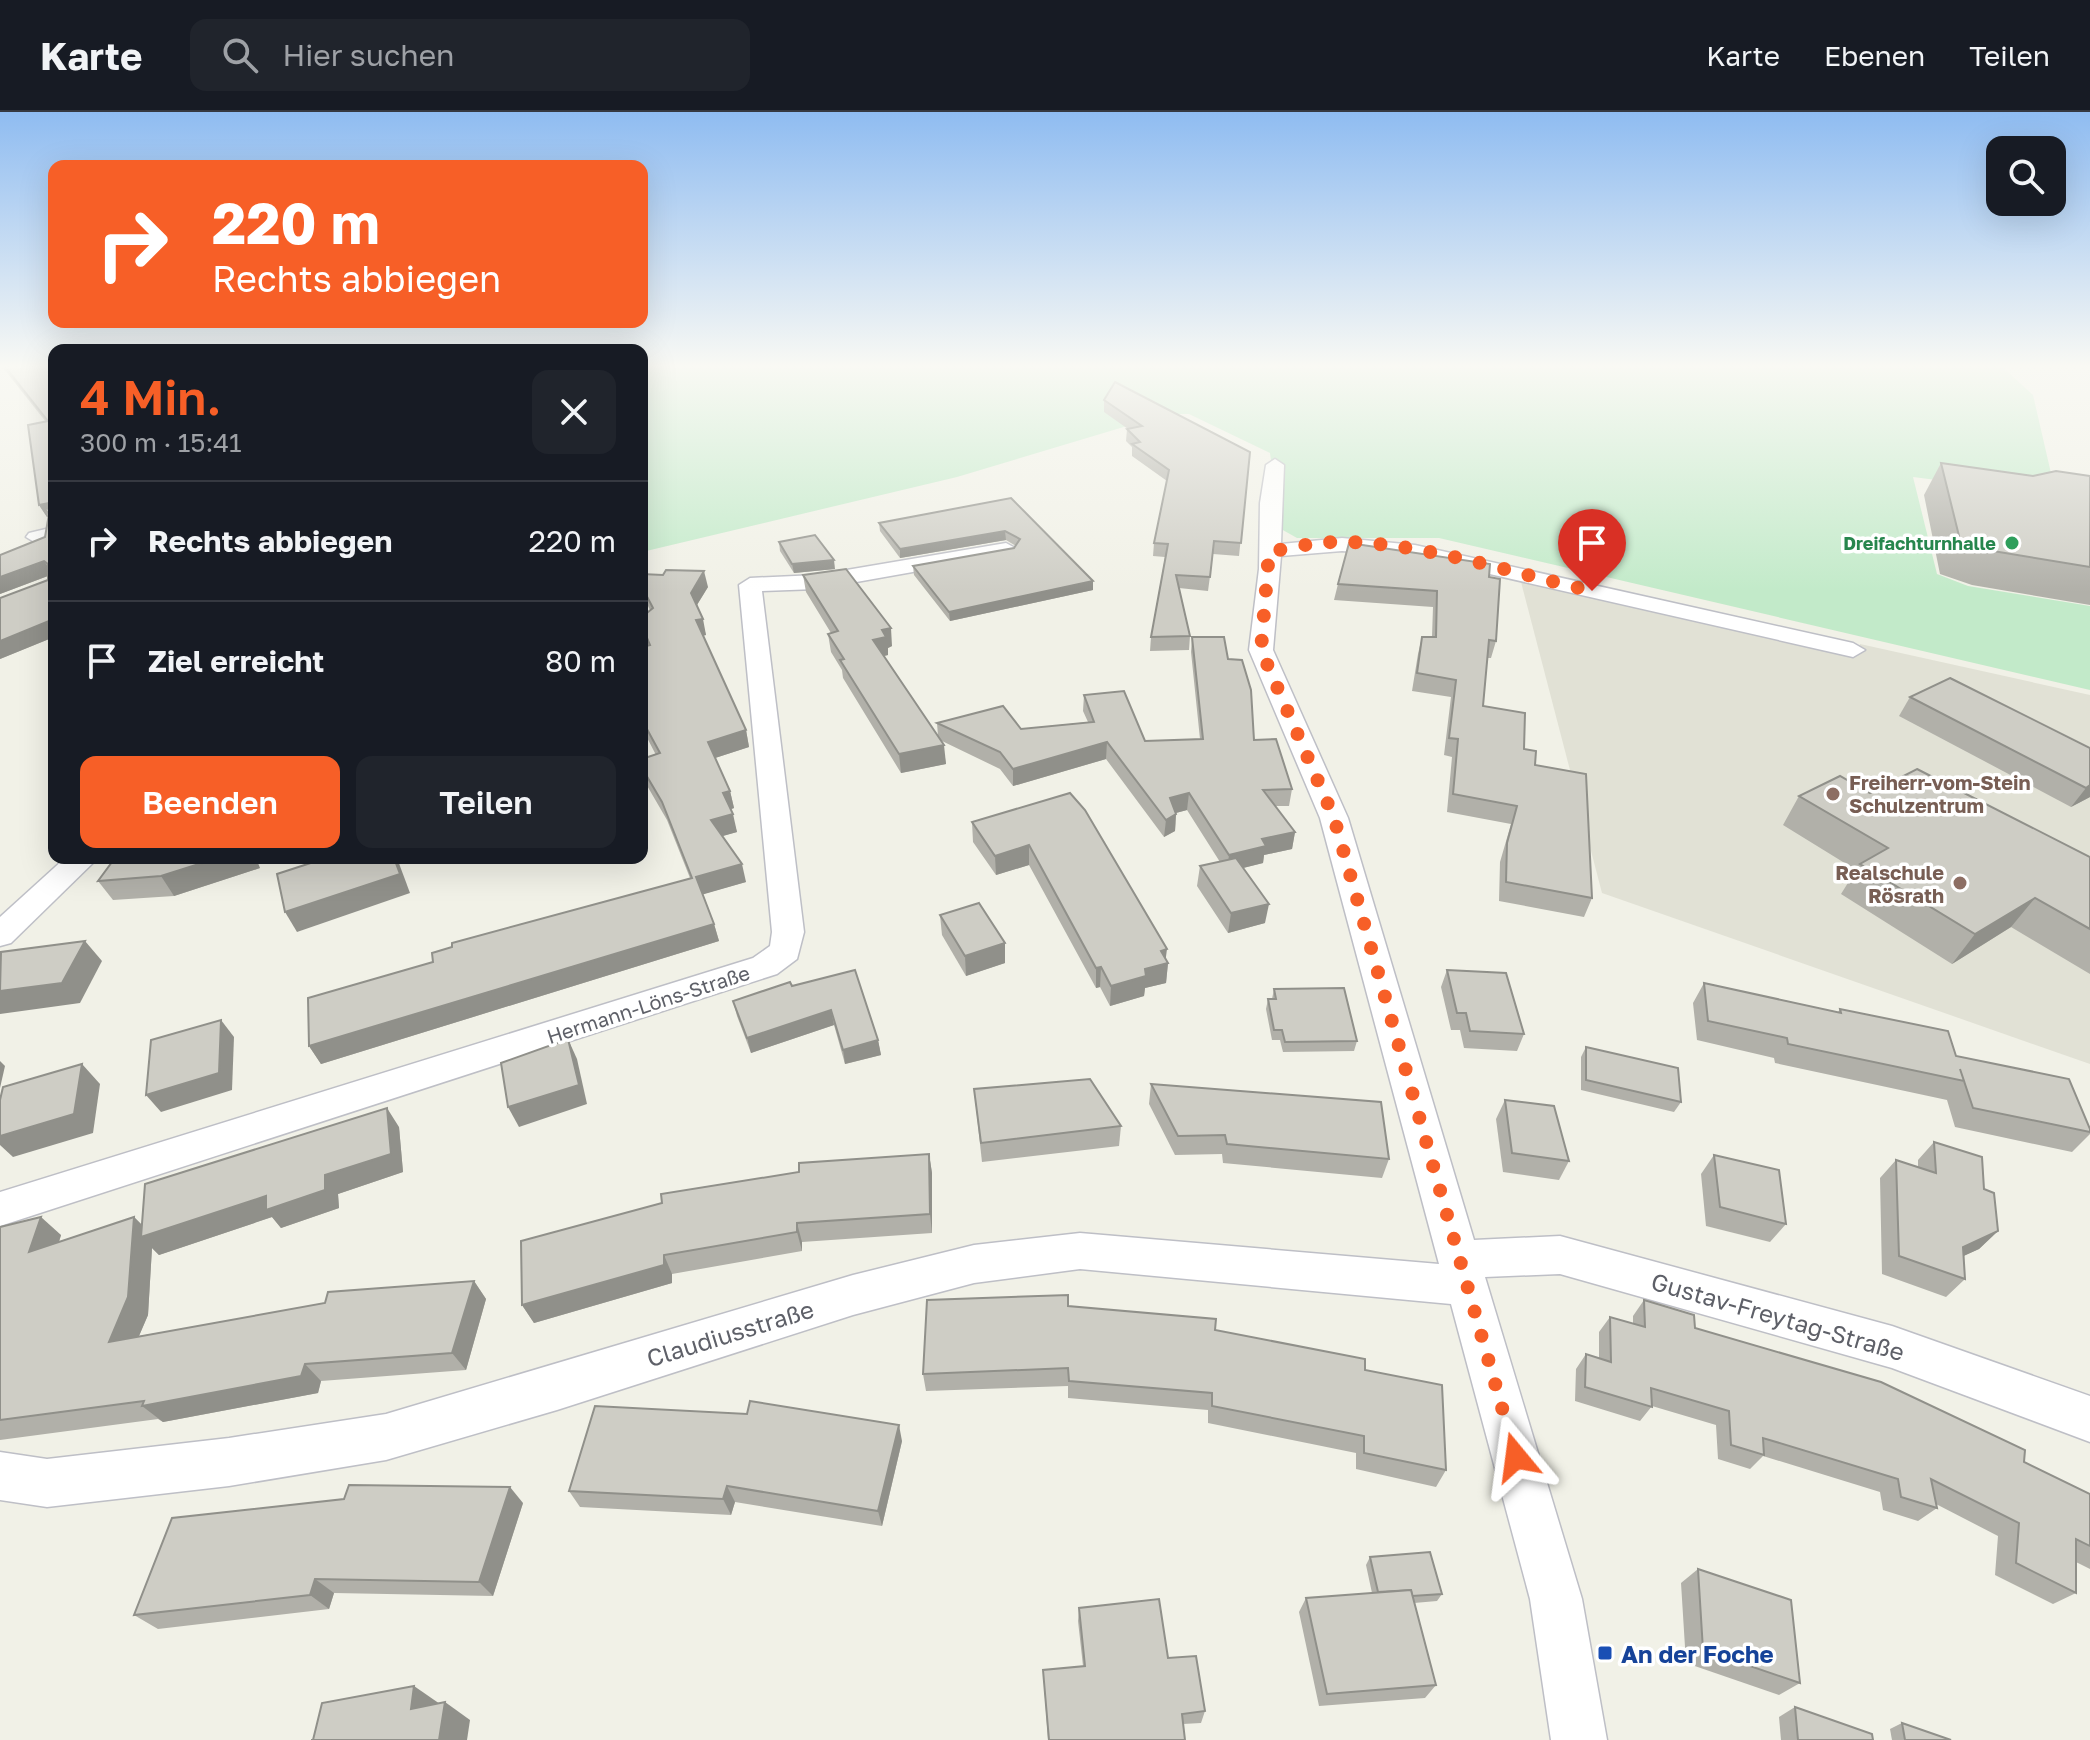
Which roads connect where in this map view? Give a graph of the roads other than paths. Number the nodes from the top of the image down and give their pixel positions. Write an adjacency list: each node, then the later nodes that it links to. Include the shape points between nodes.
1 (1275, 465): 3 (street)
2 (1006, 549): 7 (street, Hermann-Löns-Straße, via 817,582 750,585 788,932 785,951 765,966)
3 (1269, 552): 4 (street, via 1319,543 1415,551); 8 (street, via 1261,650 1334,818)
4 (1853, 650)
5 (77, 864): 6 (street)
6 (0, 935)
7 (0, 1209)
8 (1463, 1272): 9 (street, Gustav-Freytag-Straße, via 1560,1255 1892,1347); 10 (street, Claudiusstraße, via 1311,1269 1080,1251 974,1264 853,1295 386,1437 47,1483); 11 (street, via 1556,1599)
9 (2090, 1419)
10 (0, 1476)
11 (1579, 1740)

